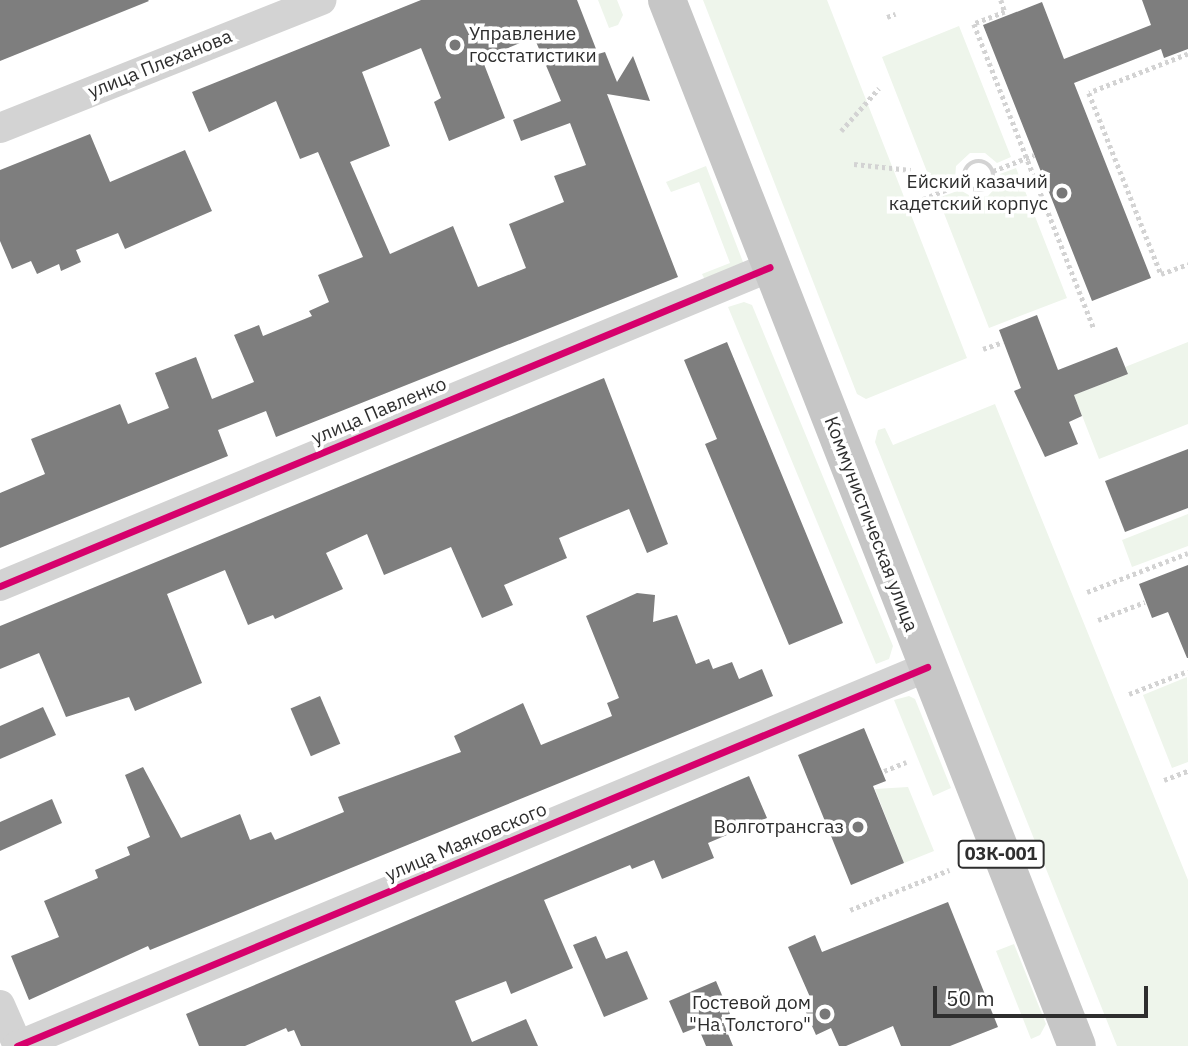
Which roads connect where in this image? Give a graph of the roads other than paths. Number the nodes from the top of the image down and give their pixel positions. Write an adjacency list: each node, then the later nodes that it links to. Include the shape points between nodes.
1 (320, 0): 3 (street, улица Плеханова)
2 (667, 0): 4 (main road, Коммунистическая улица)
3 (0, 128)
4 (769, 267): 5 (street, улица Павленко); 6 (main road, Коммунистическая улица)
5 (0, 586)
6 (927, 667): 8 (main road, Коммунистическая улица / 03К-001); 9 (street, улица Маяковского)
7 (0, 1005): 9 (street)
8 (1073, 1045)
9 (17, 1046)

